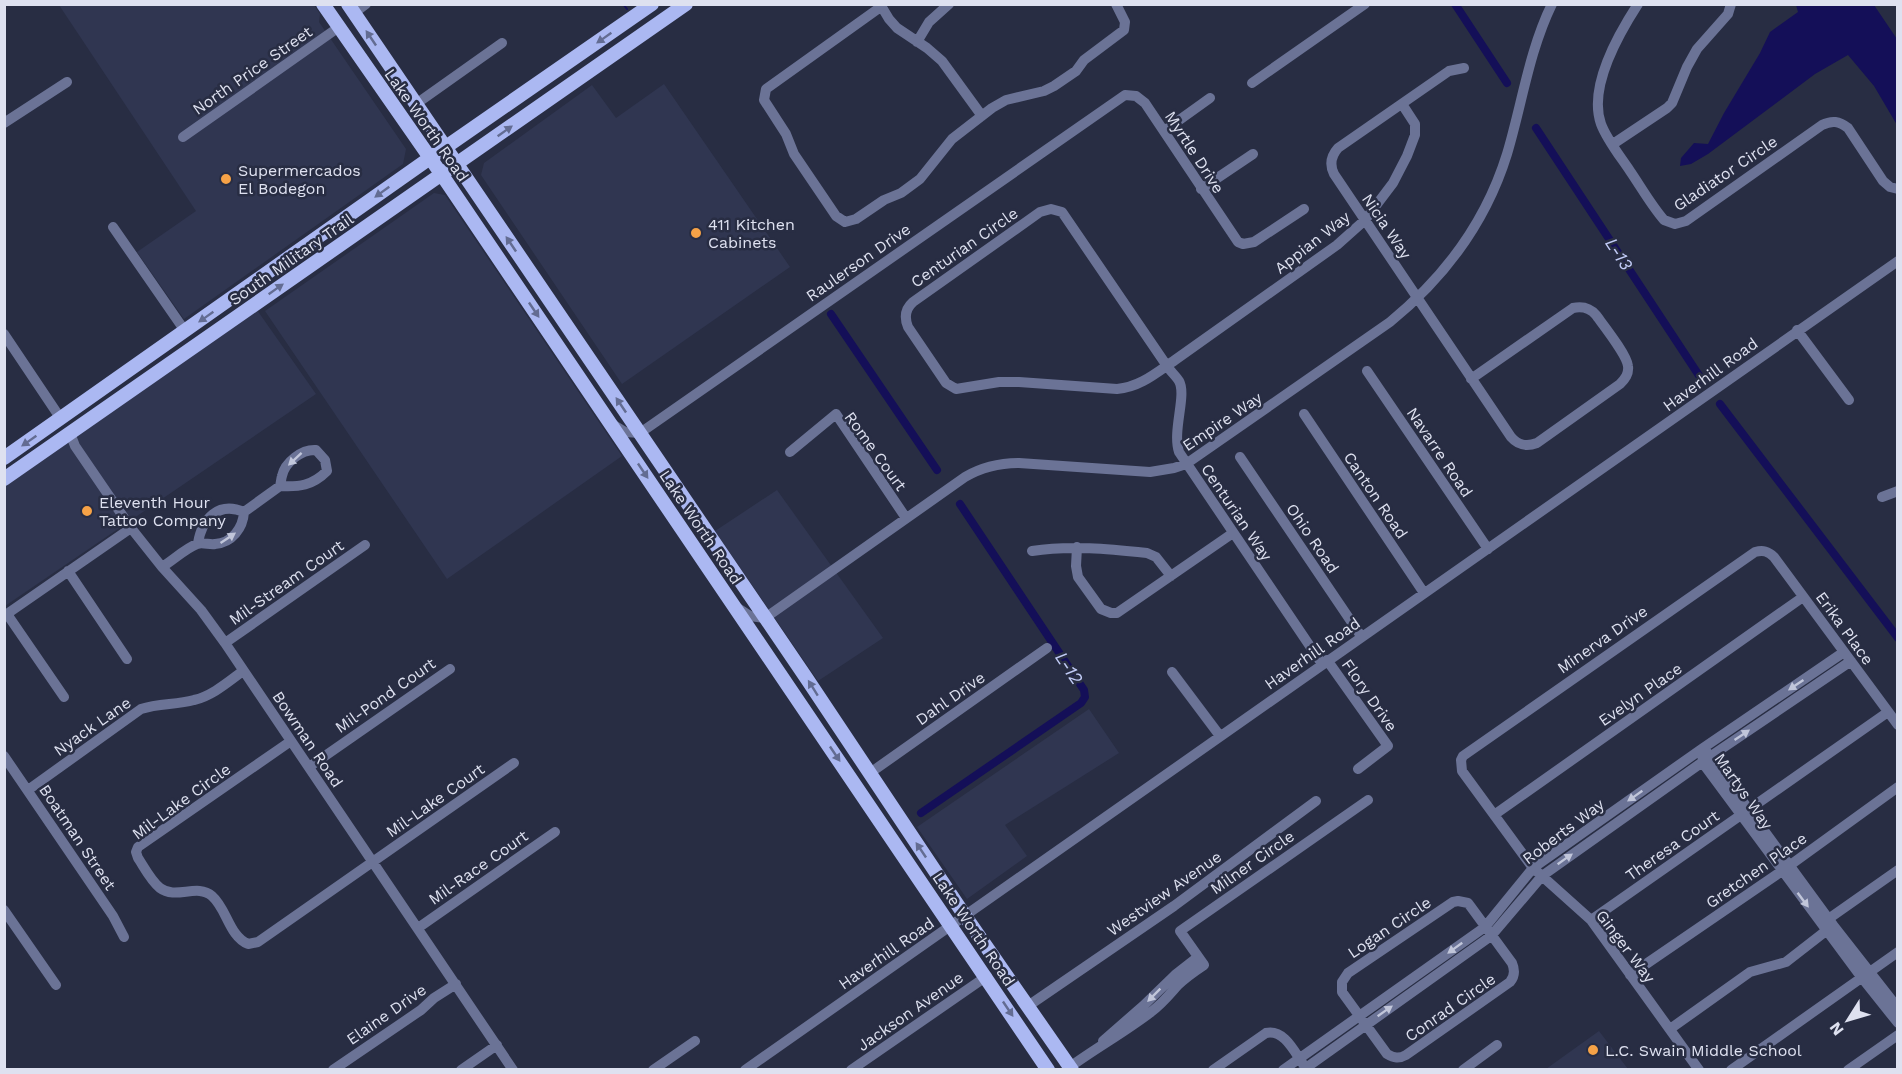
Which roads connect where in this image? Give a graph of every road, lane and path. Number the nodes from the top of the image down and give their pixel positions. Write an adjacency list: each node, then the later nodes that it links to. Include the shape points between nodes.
1 (323, 4): 12 (main road, Lake Worth Road)
2 (652, 4): 27 (main road, South Military Trail, one-way to 27)
3 (686, 4): 30 (main road, South Military Trail, one-way to 3)
4 (950, 4): 13 (street, via 933,17)
5 (1116, 4): 22 (street, via 1125,22 1124,30 1090,55 1076,71 1044,91 1001,102)
6 (1365, 4): 17 (street)
7 (1552, 4): 39 (street, Empire Way, via 1538,37 1507,154 1488,202 1450,263)
8 (1638, 4): 26 (street, Gladiator Circle, via 1613,48 1598,95 1601,125)
9 (1731, 4): 26 (street, via 1728,14 1697,49 1672,103)
10 (881, 5): 13 (street, via 897,28); 22 (street, via 764,94 795,154 836,216 851,221 901,193 920,179 952,139)
11 (356, 7): 20 (main road, Lake Worth Road, one-way to 11)
12 (339, 27): 25 (street, North Price Street); 29 (main road, Lake Worth Road)
13 (917, 42): 22 (street, via 942,61)
14 (502, 43): 20 (street)
15 (1464, 68): 21 (street, Nicia Way, via 1449,71)
16 (67, 82): 23 (street)
17 (1252, 83)
18 (1119, 98): 24 (street, Myrtle Drive, via 1131,95 1141,99); 53 (street, Raulerson Drive)
19 (1210, 98): 24 (street)
20 (416, 104): 27 (main road, Lake Worth Road)
21 (1402, 104): 35 (street, Appian Way, via 1415,124 1415,135 1393,183); 35 (street, Nicia Way, via 1338,148 1332,158 1334,174)
22 (982, 116)
23 (4, 123)
24 (1164, 131): 32 (street, Myrtle Drive)
25 (183, 137)
26 (1613, 144): 33 (street, Gladiator Circle, via 1660,216 1675,224 1686,221 1833,121 1848,128 1883,181)
27 (446, 147): 29 (main road, South Military Trail); 30 (main road, Lake Worth Road)
28 (1253, 154): 32 (street)
29 (430, 158): 31 (main road, Lake Worth Road); 38 (main road, South Military Trail, one-way to 38)
30 (457, 164): 31 (main road, South Military Trail); 53 (main road, Lake Worth Road, one-way to 30)
31 (442, 175): 44 (main road, South Military Trail, one-way to 31); 51 (main road, Lake Worth Road, one-way to 51)
32 (1201, 189): 34 (street, Myrtle Drive, via 1238,242 1254,242)
33 (1898, 189)
34 (1304, 208)
35 (1365, 220): 39 (street, Nicia Way); 45 (street, Appian Way, via 1337,246)
36 (113, 227): 41 (street)
37 (1898, 261): 40 (street, Haverhill Road)
38 (258, 281): 41 (main road, South Military Trail, one-way to 41); 44 (main road, via 251,299 170,357)
39 (1418, 299): 47 (street, Nicia Way); 57 (street, Empire Way)
40 (1797, 330): 48 (street); 70 (street, Haverhill Road)
41 (185, 331): 43 (main road, South Military Trail)
42 (4, 334): 50 (street)
43 (148, 357): 50 (main road, South Military Trail); 52 (main road, via 144,371 80,416)
44 (168, 364): 52 (main road, South Military Trail)
45 (1167, 366): 45 (street, Centurian Circle, via 1066,216 1056,210 1040,212 913,302 906,311 908,327 946,383 956,389 999,382 1123,388 1141,383); 57 (street, Centurian Way, via 1181,386 1176,441)
46 (1367, 371): 70 (street, Navarre Road)
47 (1472, 379): 47 (street, Nicia Way, via 1573,309 1584,307 1596,315 1628,363 1624,380 1537,443 1526,446 1515,442)
48 (1850, 400)
49 (1304, 414): 76 (street, Canton Road)
50 (61, 418): 56 (main road, South Military Trail, one-way to 56); 58 (main road, via 58,435)
51 (611, 423): 53 (street, via 625,432); 78 (main road, Lake Worth Road, one-way to 78)
52 (70, 433): 59 (main road, South Military Trail); 65 (street, Bowman Road)
53 (640, 433): 80 (main road, Lake Worth Road)
54 (790, 452): 64 (street, Rome Court, via 836,414)
55 (1240, 457): 81 (street, Ohio Road)
56 (4, 458)
57 (1186, 464): 64 (street, Empire Way, via 1150,472 1019,463 994,465 965,477); 66 (street, Centurian Way)
58 (4, 474)
59 (4, 479)
60 (280, 486): 60 (street, one-way to 60, via 294,488 314,480 327,471 325,460 316,450 308,449 282,474); 63 (street)
61 (1898, 491): 62 (street)
62 (1882, 497)
63 (244, 512): 67 (street, one-way to 63, via 218,544 229,539 240,528); 67 (street, via 215,512 205,522)
64 (906, 518): 80 (street, Empire Way)
65 (131, 528): 73 (street, Bowman Road); 74 (street)
66 (1233, 533): 75 (street); 86 (street, Centurian Way)
67 (198, 543): 73 (street)
68 (365, 545): 82 (street, Mil-Stream Court)
69 (1077, 548): 71 (street); 75 (street, via 1152,554); 75 (street, via 1078,577 1106,612 1123,610)
70 (1488, 549): 76 (street, Haverhill Road)
71 (1032, 551)
72 (1765, 551): 77 (street, Erika Place, via 1774,557); 97 (street, Minerva Drive, via 1755,552 1467,752)
73 (162, 567): 82 (street, Bowman Road)
74 (68, 571): 79 (street); 85 (street)
75 (1171, 576)
76 (1424, 593): 81 (street, Haverhill Road)
77 (1803, 597): 84 (street, Erika Place); 107 (street, Evelyn Place)
78 (734, 605): 80 (street, via 750,616); 117 (main road, Lake Worth Road, one-way to 117)
79 (6, 615): 90 (street)
80 (765, 618): 101 (main road, Lake Worth Road, one-way to 80)
81 (1361, 636): 86 (street, Haverhill Road)
82 (225, 643): 88 (street, Bowman Road)
83 (1047, 648): 101 (street, Dahl Drive)
84 (1847, 657): 91 (street, Erika Place); 96 (street, Roberts Way)
85 (127, 659)
86 (1324, 662): 93 (street, Haverhill Road); 100 (street, Flory Drive, via 1388,746)
87 (450, 669): 99 (street, Mil-Pond Court)
88 (243, 671): 94 (street, Bowman Road); 103 (street, Nyack Lane, via 211,694 141,709)
89 (1172, 672): 93 (street)
90 (64, 697)
91 (1888, 712): 92 (street, Erika Place); 106 (street, Theresa Court)
92 (1898, 725)
93 (1220, 736): 114 (street, Haverhill Road)
94 (291, 741): 99 (street, Bowman Road); 109 (street, Mil-Lake Circle, via 138,848 138,858 156,884 169,893 210,894 239,938 248,944 258,942)
95 (4, 756): 103 (street, Boatman Street)
96 (1706, 756): 106 (street, Martys Way); 112 (street, Roberts Way)
97 (1461, 760): 107 (street, Ginger Way, via 1462,771)
98 (514, 763): 109 (street, Mil-Lake Court)
99 (309, 767): 109 (street, Bowman Road)
100 (1358, 769)
101 (870, 773): 114 (main road, Lake Worth Road, one-way to 101)
102 (1898, 787): 110 (street, Gretchen Place)
103 (28, 790): 120 (street, Boatman Street)
104 (1368, 800): 137 (street, Milner Circle, via 1180,932 1201,961 1154,1011)
105 (1316, 801): 127 (street, Westview Avenue, via 1174,906)
106 (1745, 812): 110 (street, Martys Way); 115 (street, Theresa Court)
107 (1494, 814): 112 (street, Ginger Way)
108 (555, 832): 118 (street, Mil-Race Court)
109 (373, 862): 118 (street, Bowman Road)
110 (1786, 868): 116 (street, Martys Way); 122 (street, Gretchen Place)
111 (1898, 870): 116 (street)
112 (1537, 872): 115 (street, Ginger Way); 119 (street, Roberts Way)
113 (4, 910): 126 (street)
114 (965, 916): 117 (street, Haverhill Road); 127 (main road, Lake Worth Road)
115 (1591, 920): 122 (street, Ginger Way)
116 (1828, 925): 123 (street, Martys Way); 131 (street, via 1786,962 1750,972)
117 (951, 926): 124 (main road, Lake Worth Road); 142 (street, Haverhill Road)
118 (418, 928): 125 (street, Bowman Road)
119 (1488, 931): 129 (street, Roberts Way); 129 (street, Logan Circle, via 1468,903 1453,902 1348,974 1342,982 1342,992); 129 (street, Conrad Circle, via 1514,968 1510,982 1401,1058 1387,1054)
120 (124, 937)
121 (1898, 952): 123 (street)
122 (1630, 975): 131 (street, Ginger Way)
123 (1866, 975): 128 (street, Martys Way); 130 (street, Martys Way); 149 (street)
124 (987, 976): 143 (street, Jackson Avenue); 144 (main road, Lake Worth Road, one-way to 144)
125 (456, 984): 134 (street, Bowman Road); 138 (street, Elaine Drive)
126 (56, 986)
127 (1028, 1006): 137 (main road, Lake Worth Road)
128 (1898, 1008)
129 (1363, 1021): 136 (street, Roberts Way)
130 (1898, 1023)
131 (1670, 1029): 148 (street, Ginger Way)
132 (1898, 1035): 150 (street)
133 (695, 1041): 141 (street)
134 (496, 1045): 139 (street); 140 (street, Bowman Road)
135 (1497, 1045): 147 (street)
136 (1303, 1065): 145 (street, via 1281,1035 1271,1032); 146 (street, Roberts Way)
137 (1071, 1068)
138 (333, 1070)
139 (460, 1070)
140 (513, 1070)
141 (653, 1070)
142 (745, 1070)
143 (851, 1070)
144 (1048, 1070)
145 (1213, 1070)
146 (1283, 1070)
147 (1463, 1070)
148 (1699, 1070)
149 (1731, 1070)
150 (1848, 1070)

